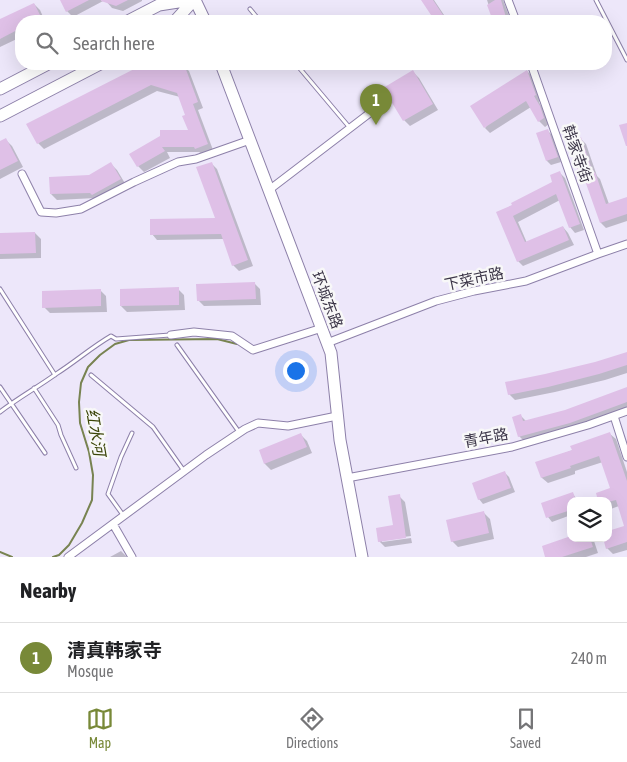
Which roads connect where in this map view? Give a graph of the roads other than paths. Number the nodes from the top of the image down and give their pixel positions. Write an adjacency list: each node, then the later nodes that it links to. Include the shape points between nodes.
1 (193, 0): 5 (main road, via 159,5); 6 (main road); 7 (main road)
2 (508, 0): 9 (street)
3 (596, 0): 10 (lane)
4 (250, 9): 8 (lane)
5 (140, 15)
6 (180, 15)
7 (202, 15)
8 (255, 15)
9 (514, 15)
10 (604, 15)
11 (612, 31): 12 (lane)
12 (627, 60)
13 (36, 70): 18 (main road)
14 (88, 70): 20 (main road)
15 (223, 70): 22 (main road, 环城东路)
16 (301, 70): 21 (lane)
17 (533, 70): 26 (street, 韩家寺街)
18 (0, 89)
19 (375, 109): 21 (street)
20 (0, 116)
21 (350, 128): 24 (street)
22 (250, 140): 23 (street, via 178,162 81,209 56,213 41,212); 24 (main road, 环城东路)
23 (22, 174)
24 (269, 190): 28 (main road, 环城东路)
25 (627, 244): 26 (street, 下菜市路)
26 (598, 254): 30 (street, 下菜市路, via 526,281 436,301)
27 (0, 289): 32 (lane)
28 (322, 328): 29 (street, via 253,350 232,336 194,332); 30 (main road, 环城东路)
29 (171, 335): 32 (lane, via 116,339 111,336)
30 (327, 343): 39 (main road, 环城东路, via 331,353)
31 (177, 345): 42 (lane)
32 (56, 375): 35 (lane)
33 (91, 375): 46 (lane, via 153,428)
34 (0, 388): 36 (lane)
35 (34, 388): 36 (lane); 45 (lane, via 58,424)
36 (11, 404): 38 (lane); 43 (lane)
37 (627, 411): 40 (street, 青年路)
38 (0, 412)
39 (337, 416): 42 (street, via 288,426 258,423); 47 (main road, 环城东路)
40 (614, 416): 44 (street); 47 (street, 青年路, via 512,447)
41 (132, 433): 48 (lane, via 108,494)
42 (239, 433): 46 (street)
43 (45, 453)
44 (627, 457)
45 (76, 468)
46 (184, 471): 48 (street)
47 (347, 478): 52 (main road, 环城东路)
48 (124, 516): 49 (street)
49 (113, 524): 50 (street); 51 (street)
50 (68, 557)
51 (132, 557)
52 (362, 557)

